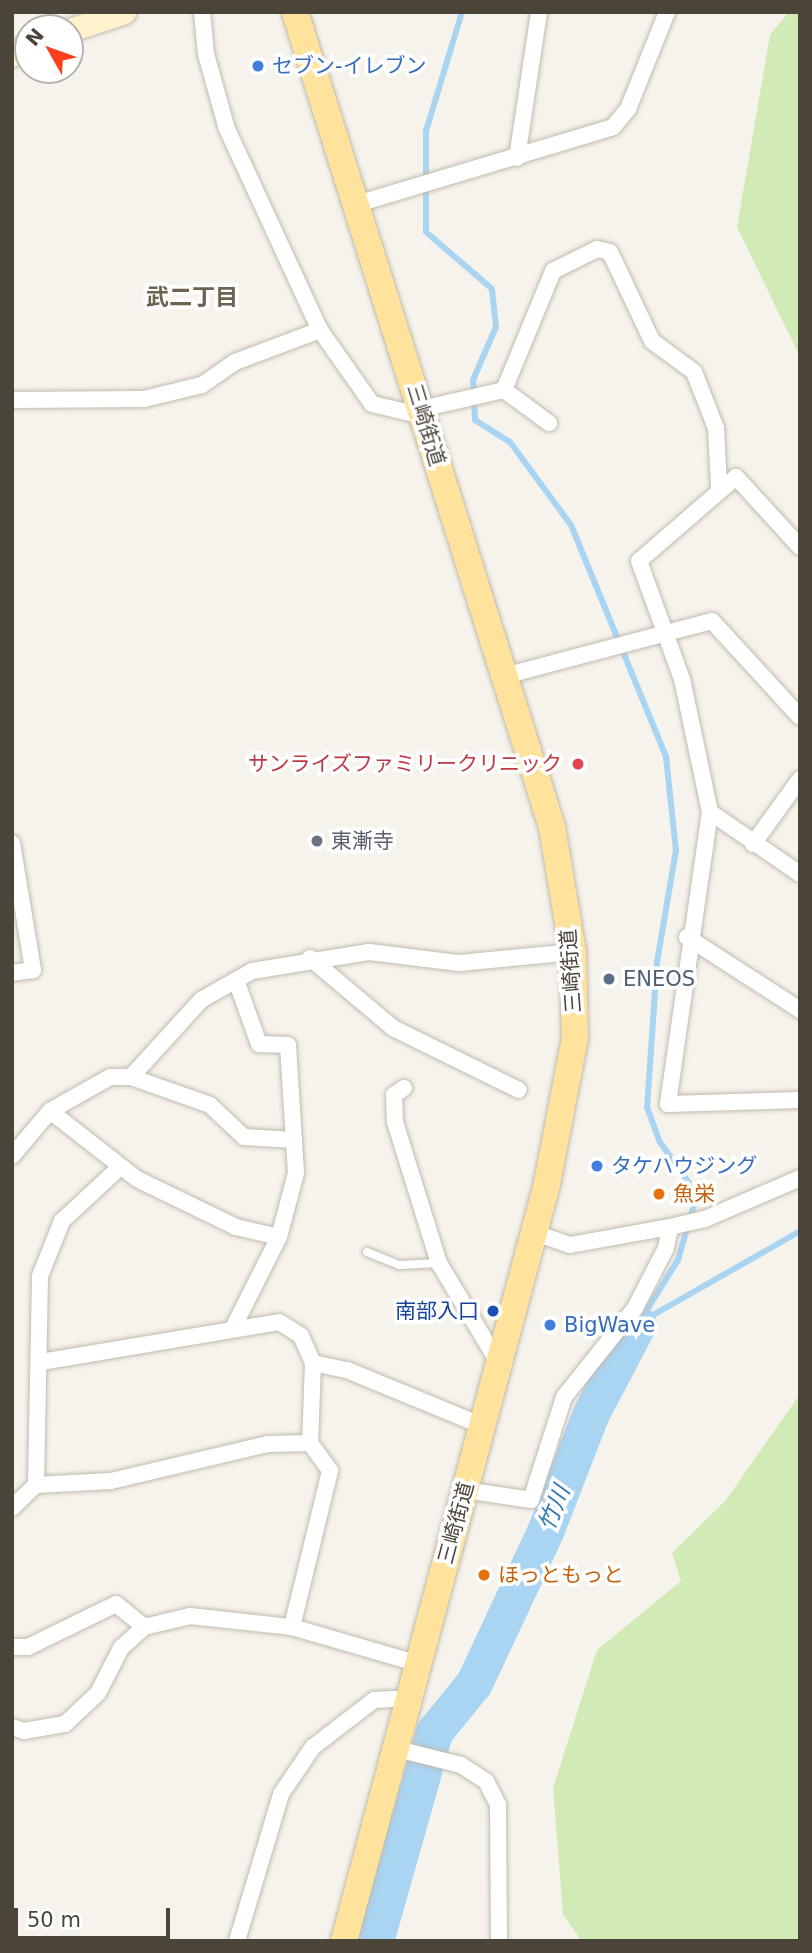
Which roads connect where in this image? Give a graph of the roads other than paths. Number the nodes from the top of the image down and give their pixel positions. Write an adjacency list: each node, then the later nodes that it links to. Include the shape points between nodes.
1 (124, 12): 6 (street)
2 (202, 12): 9 (street, via 206,54 227,129)
3 (295, 12): 8 (main road, 三崎街道)
4 (539, 12): 7 (street)
5 (667, 12): 7 (street, via 628,109 613,127)
6 (84, 25)
7 (517, 158): 8 (street)
8 (357, 204): 12 (main road, 三崎街道)
9 (320, 330): 11 (street, via 235,362 202,385 144,399); 12 (street, via 372,404)
10 (504, 390): 12 (street); 13 (street); 14 (street, via 553,271 597,249 610,251 652,341 694,372 716,428)
11 (12, 400)
12 (422, 413): 17 (main road, 三崎街道)
13 (549, 423)
14 (719, 487): 15 (street, via 736,477); 16 (street, via 639,561)
15 (800, 547)
16 (668, 638): 17 (street); 18 (street, via 712,621); 20 (street)
17 (504, 677): 25 (main road, 三崎街道, via 552,827)
18 (800, 717)
19 (800, 779): 22 (street)
20 (710, 812): 22 (street); 24 (street)
21 (12, 843): 27 (street, via 33,970)
22 (753, 844): 23 (street)
23 (800, 874)
24 (687, 937): 29 (street); 33 (street, via 668,1104)
25 (573, 952): 26 (street, via 459,963 369,952); 40 (main road, 三崎街道, via 575,1038)
26 (310, 958): 28 (street); 32 (street, via 393,1028)
27 (12, 973)
28 (236, 980): 30 (street, via 170,1027); 35 (street, via 259,1044 288,1045)
29 (800, 1010)
30 (131, 1077): 34 (street, via 110,1077); 35 (street, via 210,1105 244,1137)
31 (404, 1088): 43 (street, via 394,1095 395,1122)
32 (519, 1090)
33 (800, 1100)
34 (50, 1111): 36 (street); 37 (street)
35 (294, 1140): 41 (street, via 296,1173)
36 (12, 1156)
37 (119, 1168): 41 (street, via 188,1206); 45 (street, via 57,1232 40,1276)
38 (800, 1178): 39 (street, via 705,1219)
39 (670, 1227): 40 (street, via 570,1245); 51 (street, via 666,1248 635,1308 564,1397 531,1500)
40 (535, 1233): 46 (main road, 三崎街道)
41 (279, 1237): 44 (street)
42 (367, 1252): 43 (lane, via 400,1265)
43 (439, 1263): 46 (street)
44 (234, 1326): 45 (street); 47 (street, via 279,1322 301,1336)
45 (41, 1362): 50 (street)
46 (498, 1362): 48 (main road, 三崎街道)
47 (313, 1363): 48 (street, via 347,1370); 49 (street)
48 (483, 1426): 51 (main road, 三崎街道)
49 (310, 1443): 50 (street, via 268,1444 111,1481); 54 (street, via 330,1471)
50 (36, 1485): 52 (street)
51 (465, 1490): 56 (main road, 三崎街道)
52 (12, 1508)
53 (144, 1627): 54 (street, via 190,1616); 55 (street, via 116,1604 28,1647); 58 (street, via 121,1648 98,1693 65,1724 24,1731)
54 (292, 1627): 56 (street)
55 (12, 1647)
56 (419, 1664): 57 (main road, 三崎街道)
57 (411, 1698): 59 (main road, 三崎街道); 60 (street, via 374,1700 313,1747 281,1794)
58 (12, 1727)
59 (397, 1749): 61 (main road, 三崎街道); 62 (street, via 461,1765 486,1781 498,1805)
60 (237, 1941)
61 (344, 1941)
62 (499, 1941)

